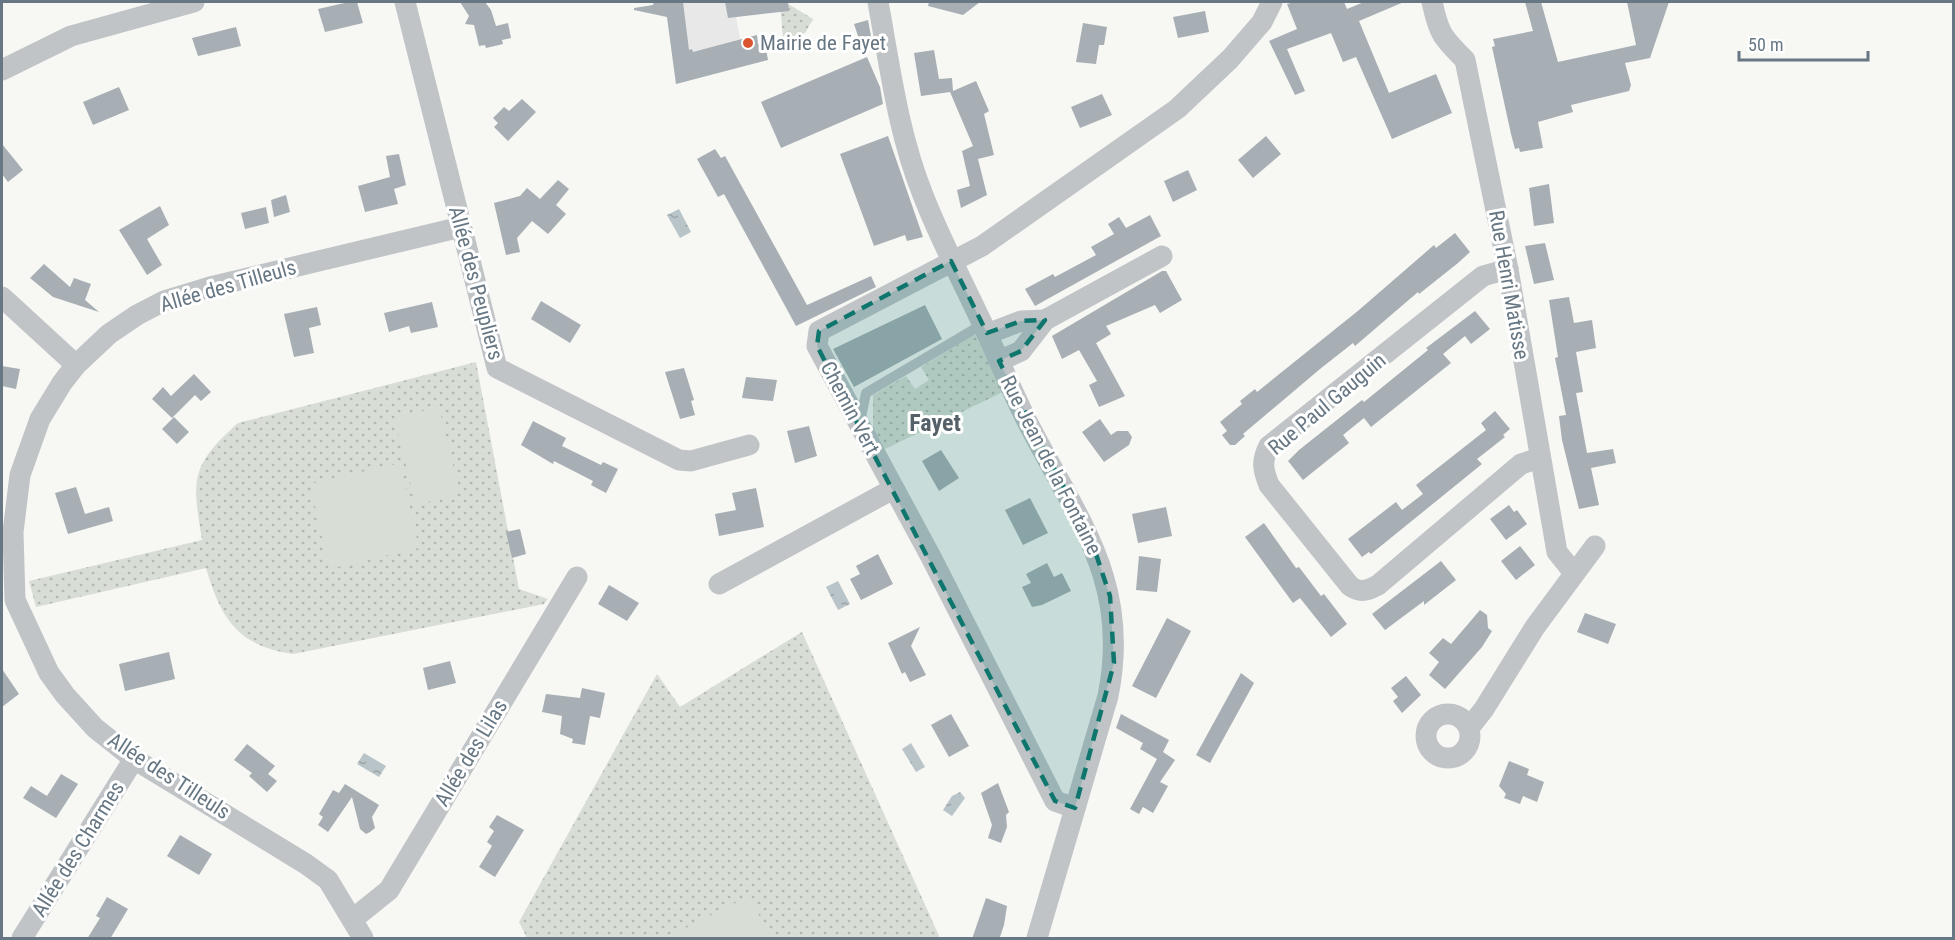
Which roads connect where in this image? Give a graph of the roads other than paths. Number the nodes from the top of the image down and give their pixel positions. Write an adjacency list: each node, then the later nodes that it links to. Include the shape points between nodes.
1 (194, 2): 6 (street, via 71,36)
2 (405, 2): 7 (street, Allée des Peupliers)
3 (878, 2): 9 (street, Rue Jean de la Fontaine, via 901,129 922,194)
4 (1272, 2): 9 (street, via 1262,22 1230,59 1177,109 982,246)
5 (1432, 2): 10 (street, Rue Henri Matisse, via 1445,42 1465,60)
6 (2, 70)
7 (461, 227): 15 (street, Allée des Tilleuls, via 210,286 164,301 109,334); 17 (street, Allée des Peupliers, via 497,368 679,460 691,461)
8 (1162, 256): 12 (street)
9 (951, 261): 13 (street, Rue Jean de la Fontaine); 16 (street, Chemin Vert, via 819,331 817,346)
10 (1508, 270): 18 (street, Rue Henri Matisse); 18 (street, Rue Paul Gauguin, via 1483,276 1269,446 1263,457 1263,470 1269,485 1358,591 1378,585 1521,464)
11 (2, 297): 15 (street)
12 (1045, 320): 13 (street); 14 (street, via 1021,351)
13 (985, 329): 14 (street, Rue Jean de la Fontaine); 16 (lane, via 866,393)
14 (999, 361): 27 (street, Rue Jean de la Fontaine, via 1092,542 1110,596 1115,628 1114,663)
15 (76, 365): 24 (street, Allée des Tilleuls, via 40,419 20,475)
16 (860, 426): 19 (street, Chemin Vert)
17 (749, 445)
18 (1540, 458): 21 (street, Rue Henri Matisse, via 1557,552)
19 (893, 489): 23 (street); 27 (street, Chemin Vert, via 1055,801)
20 (1595, 546): 21 (street)
21 (1574, 573): 25 (street)
22 (577, 577): 28 (street, Allée des Lilas, via 389,890)
23 (718, 585)
24 (8, 602): 26 (street, Allée des Tilleuls, via 65,695 95,728)
25 (1469, 728)
26 (134, 759): 28 (street, Allée des Tilleuls, via 328,880); 29 (street, Allée des Charmes)
27 (1075, 808): 31 (street, Rue Jean de la Fontaine)
28 (353, 919): 30 (street, Allée des Tilleuls)
29 (22, 939)
30 (363, 939)
31 (1037, 939)

